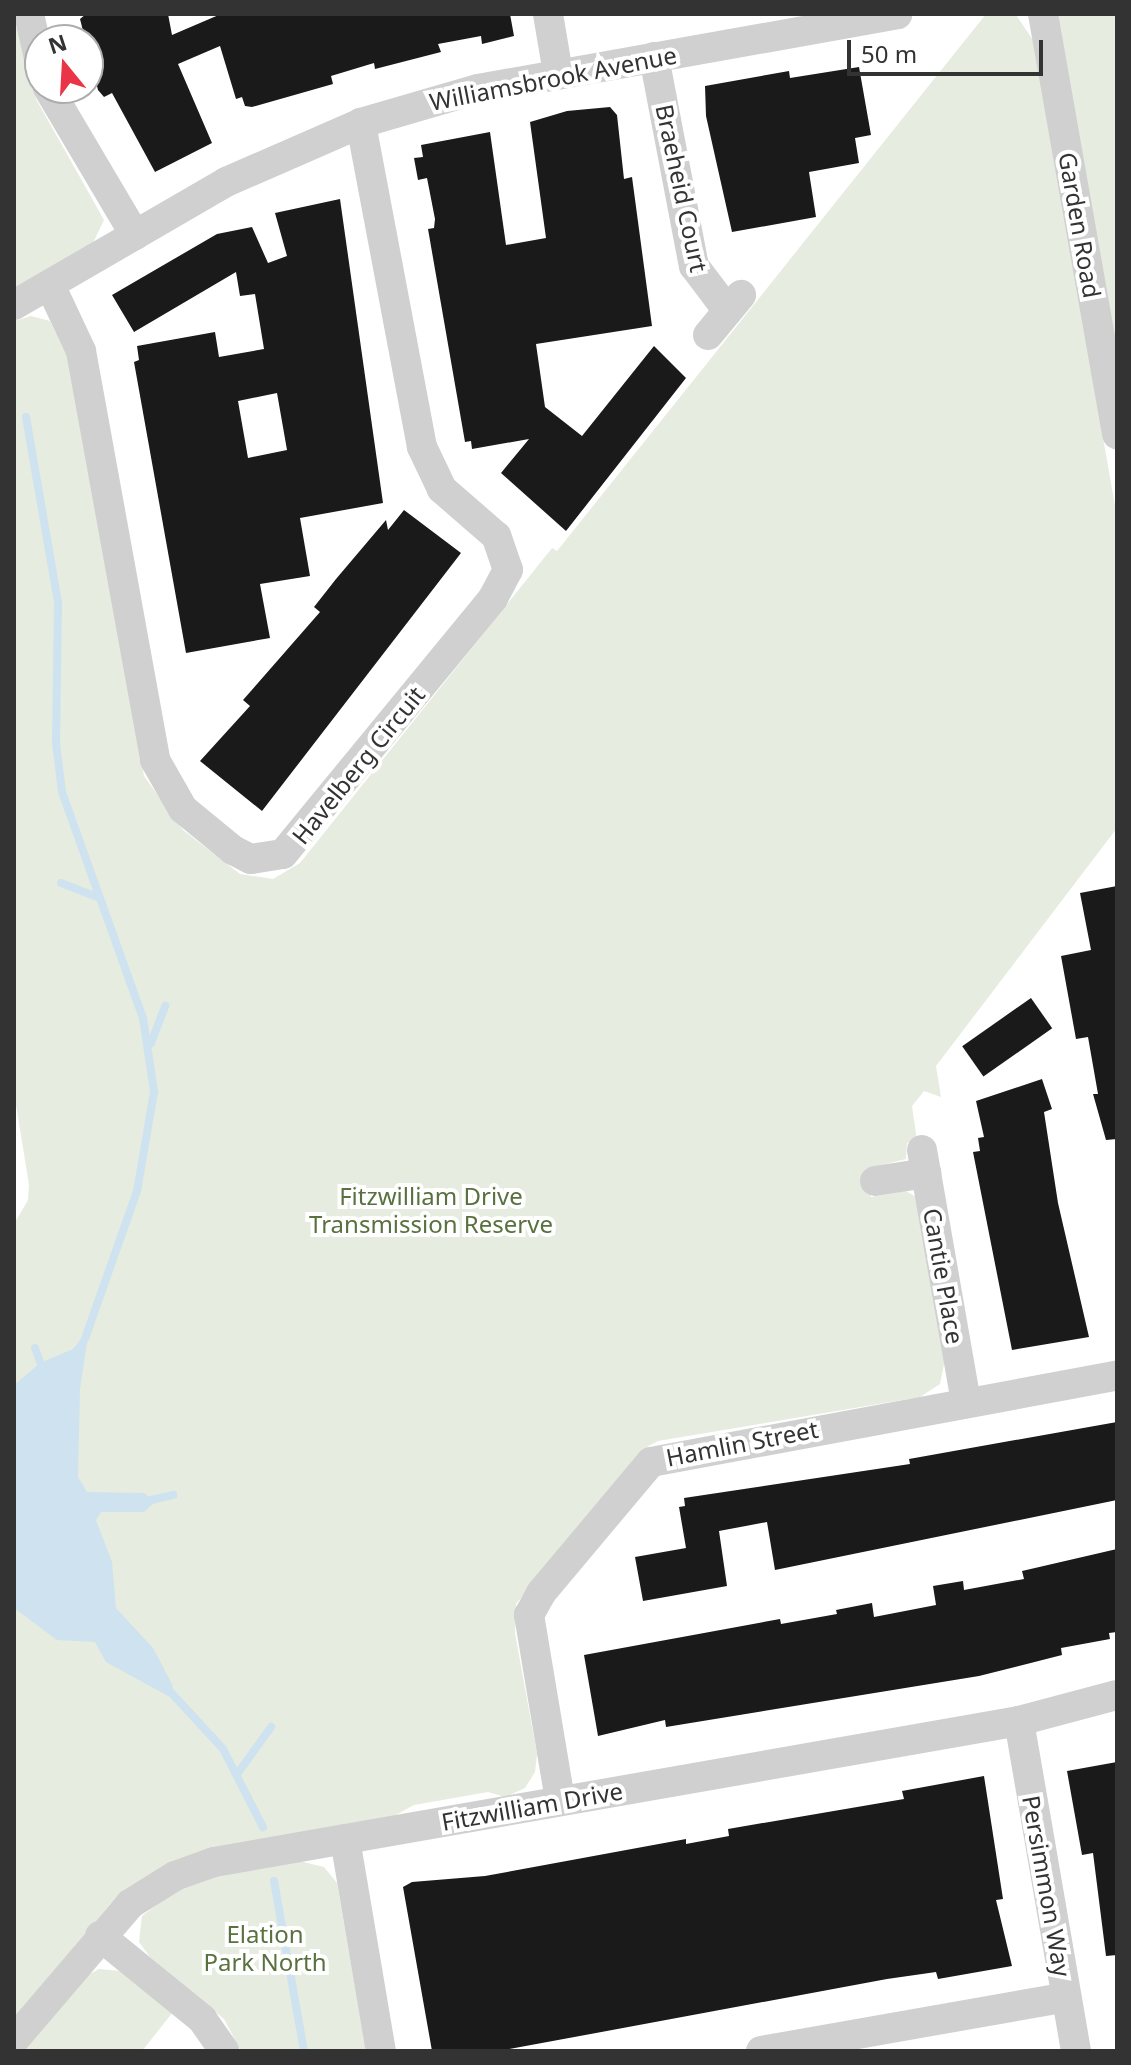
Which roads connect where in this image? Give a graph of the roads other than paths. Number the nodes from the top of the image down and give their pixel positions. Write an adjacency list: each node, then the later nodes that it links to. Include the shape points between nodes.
1 (548, 14): 5 (street)
2 (897, 14): 4 (street, Williamsbrook Avenue)
3 (1043, 14): 12 (street, Garden Road)
4 (654, 57): 5 (street, Williamsbrook Avenue); 11 (street, Braeheid Court, via 694,266 734,303)
5 (558, 73): 7 (street, Williamsbrook Avenue, via 478,89)
6 (57, 104): 8 (street)
7 (361, 123): 8 (street, Williamsbrook Avenue, via 226,182); 9 (street, Havelberg Circuit, via 422,447 442,489 496,536 508,570 493,598 283,854 251,859 233,850 183,809 155,760 83,363)
8 (135, 235): 9 (street, Williamsbrook Avenue)
9 (50, 285): 10 (street, Williamsbrook Avenue)
10 (14, 305)
11 (708, 335)
12 (1117, 435)
13 (875, 1181): 15 (street, Cantie Place, via 924,1162)
14 (1117, 1376): 15 (street, Hamlin Street)
15 (966, 1402): 18 (street, Hamlin Street, via 681,1453 644,1468 541,1593 529,1615)
16 (1117, 1695): 17 (street, Fitzwilliam Drive)
17 (1019, 1721): 18 (street, Fitzwilliam Drive); 21 (street, Persimmon Way)
18 (560, 1800): 19 (street, Fitzwilliam Drive)
19 (345, 1839): 20 (street, Fitzwilliam Drive, via 194,1868 152,1888); 24 (street)
20 (100, 1936): 22 (street, Fitzwilliam Drive); 23 (street, via 202,2019)
21 (1066, 1997): 25 (street); 26 (street, Persimmon Way)
22 (14, 2040)
23 (224, 2051)
24 (381, 2051)
25 (761, 2051)
26 (1076, 2051)

